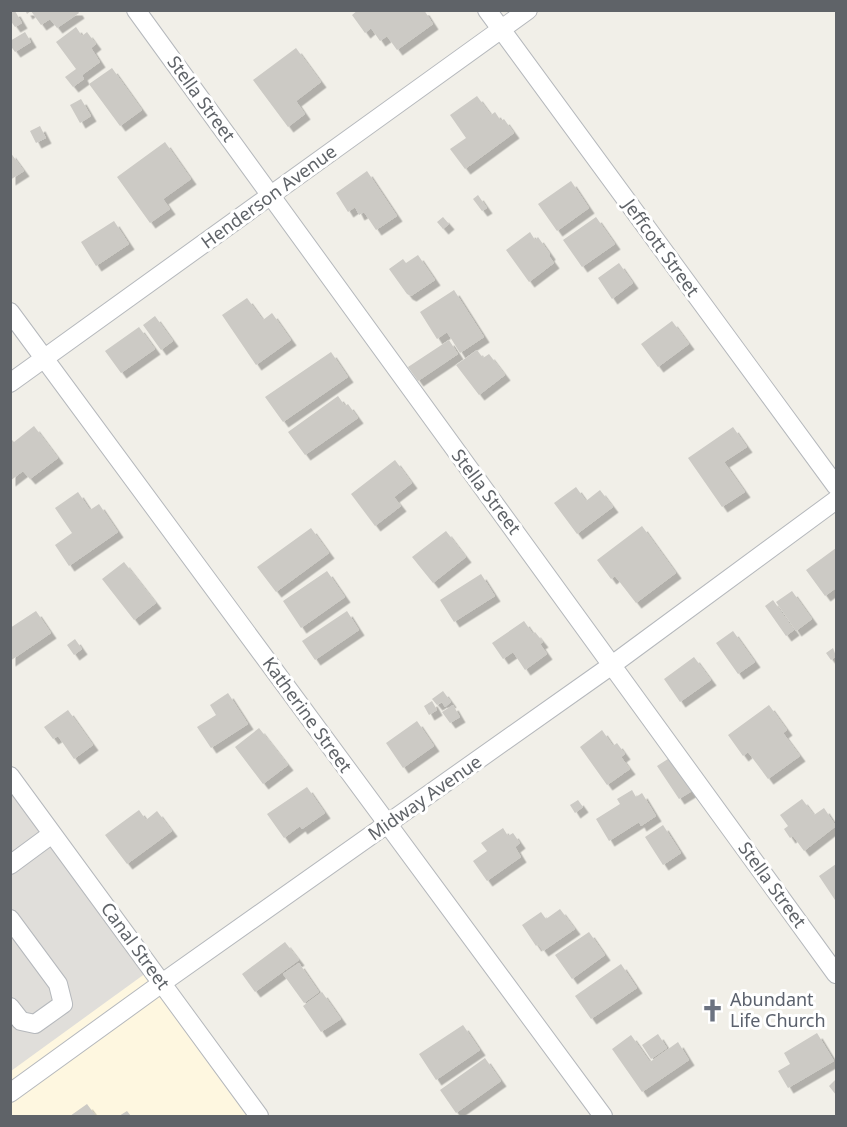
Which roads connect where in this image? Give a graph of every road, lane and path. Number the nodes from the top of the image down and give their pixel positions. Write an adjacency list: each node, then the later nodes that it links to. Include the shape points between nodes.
1 (136, 10): 5 (street, Stella Street)
2 (487, 10): 4 (street, Jeffcott Street)
3 (528, 10): 4 (street, Henderson Avenue)
4 (501, 30): 5 (street, Henderson Avenue); 9 (street, Jeffcott Street)
5 (271, 195): 7 (street, Henderson Avenue); 11 (street, Stella Street)
6 (10, 312): 7 (street, Katherine Street)
7 (44, 358): 8 (street, Henderson Avenue); 13 (street, Katherine Street)
8 (10, 383)
9 (837, 486)
10 (837, 500): 11 (street, Midway Avenue)
11 (612, 665): 13 (street, Midway Avenue); 17 (street, Stella Street)
12 (10, 776): 14 (street, Canal Street)
13 (388, 825): 18 (street, Midway Avenue); 22 (street, Katherine Street)
14 (52, 834): 15 (street); 18 (street, Canal Street)
15 (10, 865)
16 (10, 919): 19 (street, via 58,984 63,1004 35,1024 21,1021)
17 (837, 974)
18 (162, 983): 20 (street, Midway Avenue); 21 (street, Canal Street)
19 (10, 1007)
20 (10, 1093)
21 (259, 1116)
22 (603, 1116)

